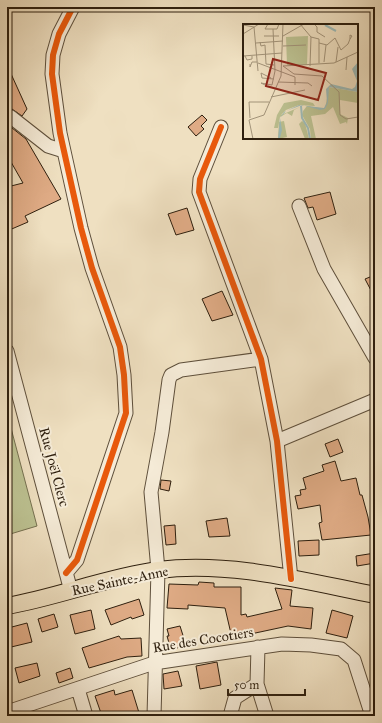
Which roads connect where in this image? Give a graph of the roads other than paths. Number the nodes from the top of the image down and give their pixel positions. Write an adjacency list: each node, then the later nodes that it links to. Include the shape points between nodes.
1 (73, 7): 4 (street, via 59,34 53,56 52,74)
2 (11, 117): 4 (street, via 48,146)
3 (220, 126): 8 (street, via 200,179 199,192)
4 (64, 151): 12 (street, via 92,268 120,347 126,413 77,560)
5 (299, 206): 7 (street, via 324,269)
6 (7, 351): 12 (street, Rue Joël Clerc)
7 (375, 358)
8 (261, 359): 10 (street); 11 (street, via 181,370 171,375 151,492)
9 (375, 400): 10 (street)
10 (276, 441): 13 (street)
11 (158, 570): 13 (main road, Rue Sainte-Anne, via 226,568); 14 (main road, Rue Sainte-Anne, via 100,582); 18 (street)
12 (66, 573): 14 (street, Rue Joël Clerc)
13 (291, 579): 15 (main road, Rue Sainte-Anne)
14 (72, 591): 16 (main road, Rue Sainte-Anne)
15 (375, 595)
16 (7, 606)
17 (258, 646): 18 (street, Rue des Cocotiers); 19 (street); 22 (street, Rue des Cocotiers, via 310,644 341,649 354,660)
18 (154, 663): 20 (street, Rue des Cocotiers); 24 (street)
19 (257, 684): 25 (street, via 235,698); 26 (street)
20 (78, 689): 21 (street, Rue des Cocotiers); 23 (street)
21 (7, 712)
22 (368, 714)
23 (86, 716)
24 (154, 716)
25 (230, 716)
26 (267, 716)

